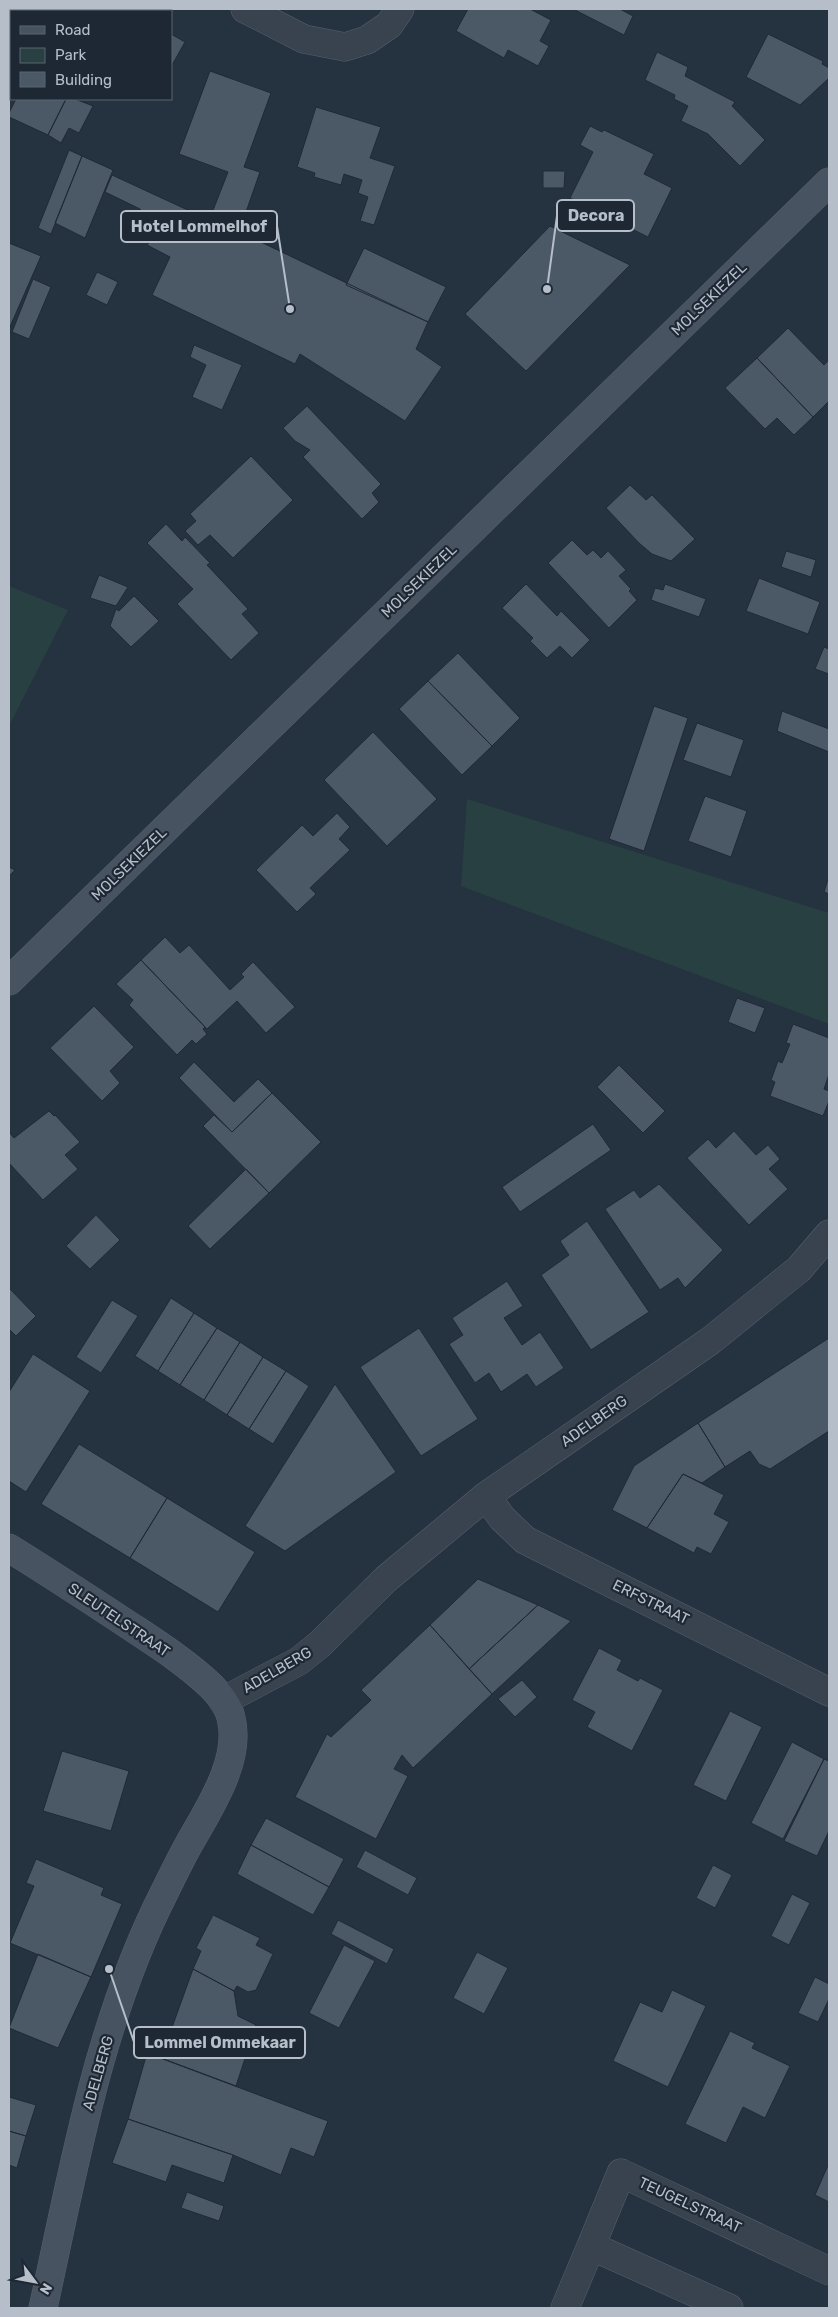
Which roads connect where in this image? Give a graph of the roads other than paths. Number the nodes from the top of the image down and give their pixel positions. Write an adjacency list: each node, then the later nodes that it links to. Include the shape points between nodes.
1 (244, 9): 2 (street, via 304,39 345,47 368,40 389,26)
2 (400, 9)
3 (829, 182): 4 (main road, MOLSEKIEZEL)
4 (9, 981)
5 (829, 1234): 6 (street, ADELBERG, via 799,1269 710,1341)
6 (486, 1496): 8 (street, ERFSTRAAT, via 502,1518 525,1540); 9 (street, ADELBERG, via 386,1579 320,1644 299,1660)
7 (9, 1548): 9 (main road, SLEUTELSTRAAT, via 166,1650 213,1688)
8 (829, 1692)
9 (223, 1701): 12 (main road, ADELBERG, via 231,1718 229,1766 157,1908 136,1954 113,2019 89,2100)
10 (591, 2246): 11 (street, TEUGELSTRAAT, via 621,2173); 13 (street, TEUGELSTRAAT); 14 (street)
11 (829, 2271)
12 (43, 2308)
13 (565, 2308)
14 (730, 2308)

